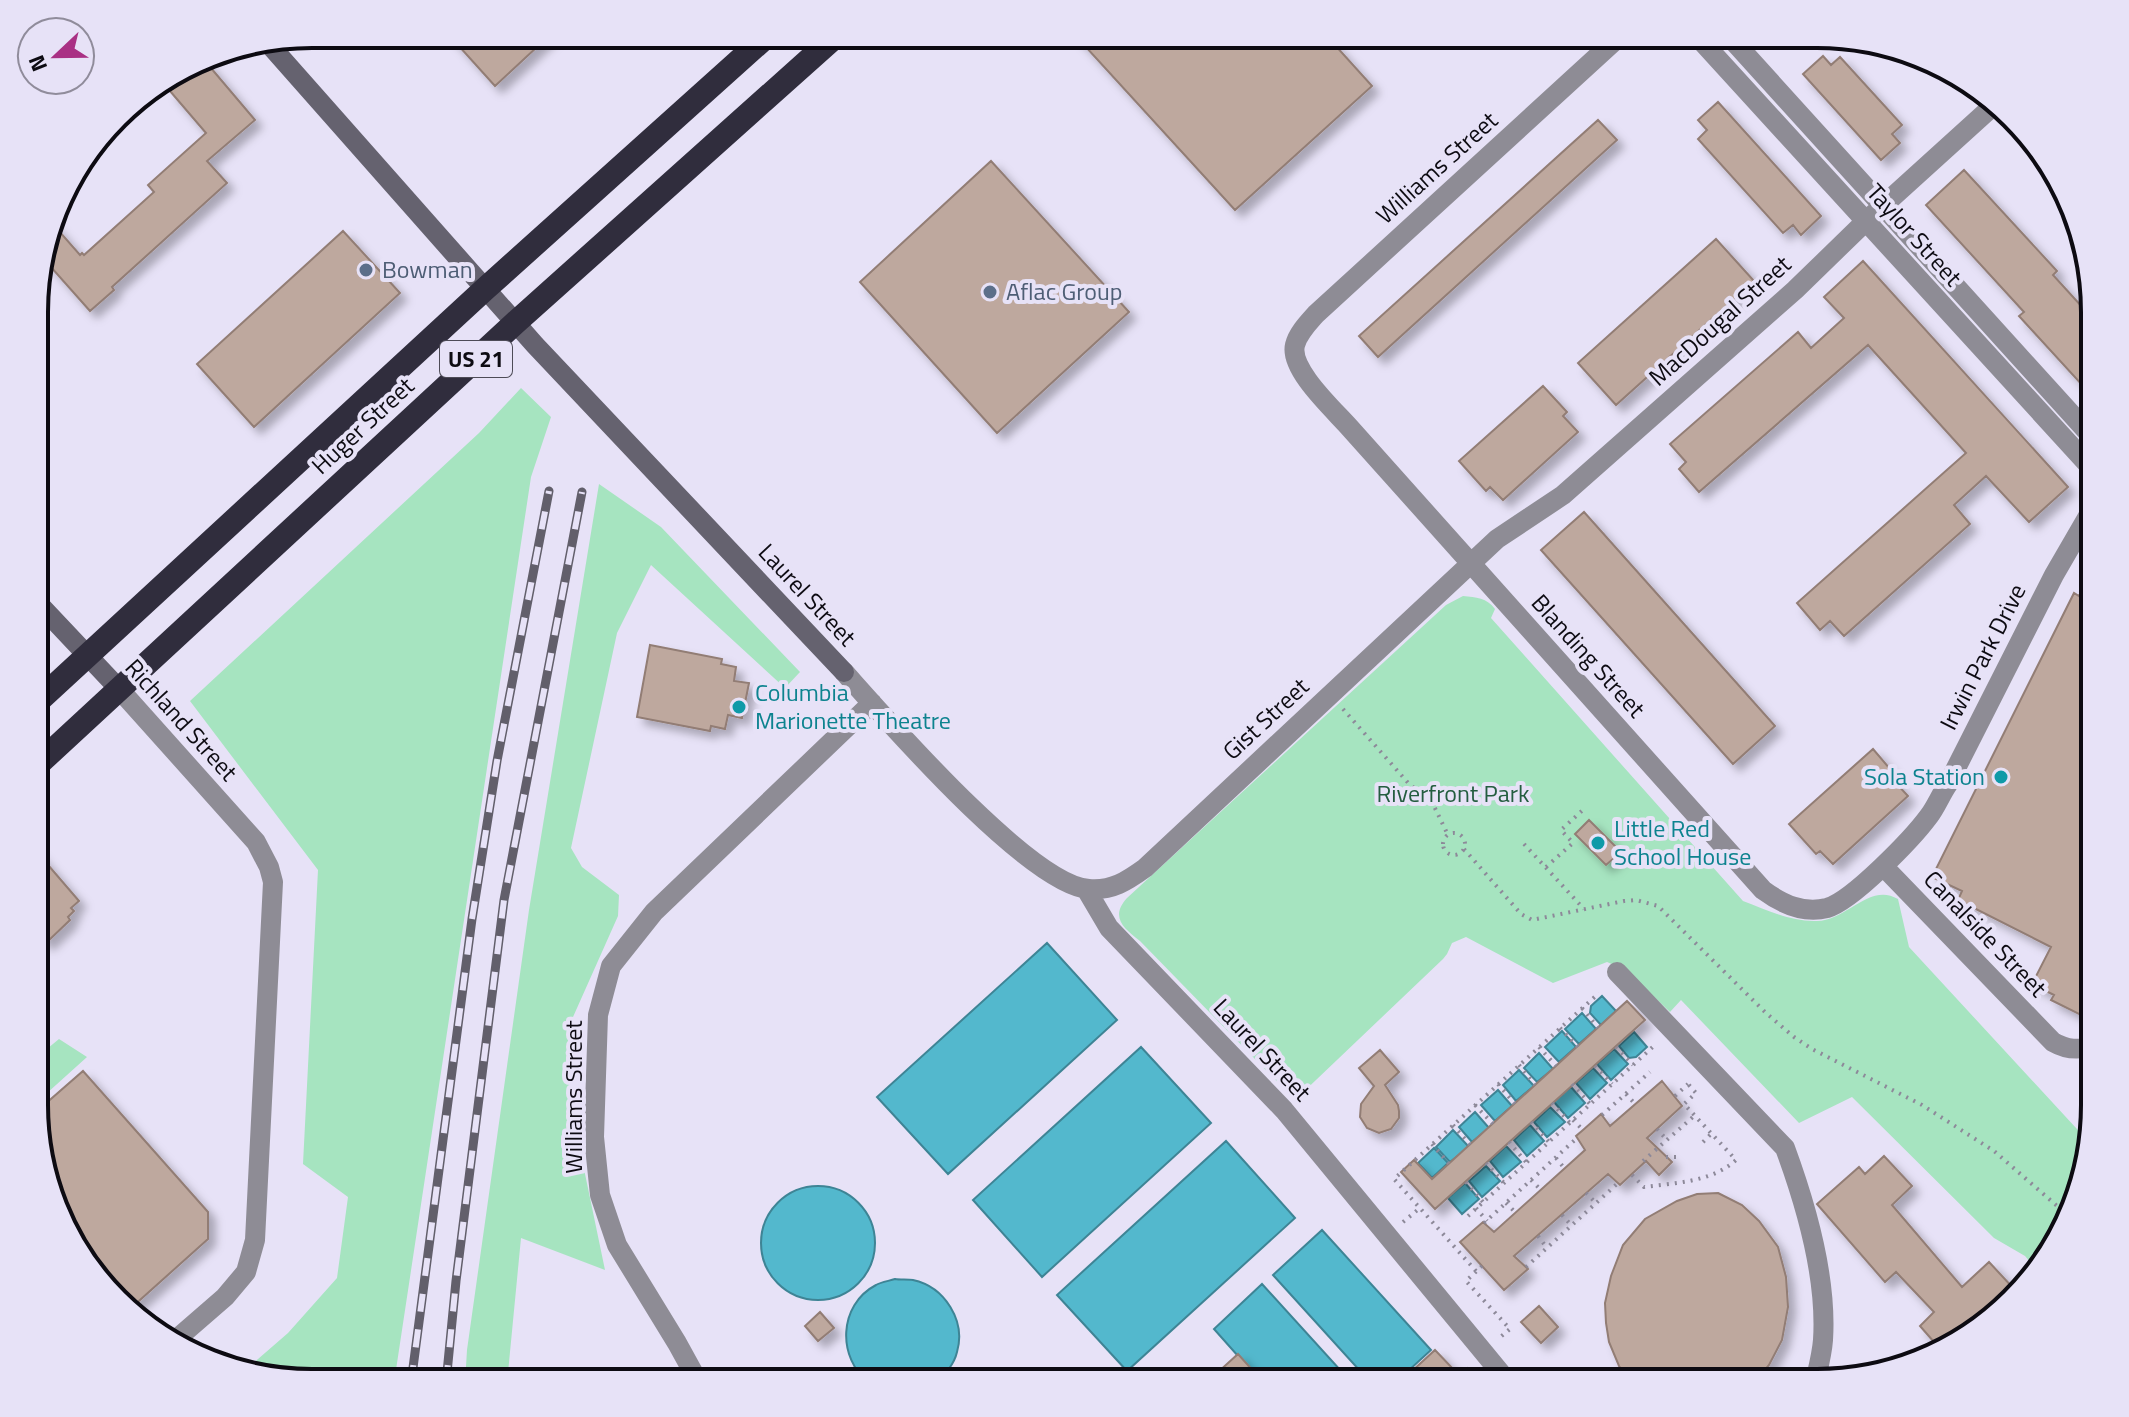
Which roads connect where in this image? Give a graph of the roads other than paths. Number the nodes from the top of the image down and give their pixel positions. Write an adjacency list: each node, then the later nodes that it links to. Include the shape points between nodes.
1 (1607, 48): 12 (street, Williams Street, via 1316,314)
2 (1708, 48): 9 (street, Taylor Street)
3 (1740, 48): 8 (street, Taylor Street)
4 (753, 49): 10 (highway, Huger Street / US 21)
5 (822, 49): 11 (highway, Huger Street / US 21)
6 (275, 51): 10 (street, Laurel Street)
7 (1987, 111): 8 (street, MacDougal Street)
8 (1884, 206): 9 (street, MacDougal Street); 13 (street, Taylor Street)
9 (1866, 221): 14 (street, Taylor Street); 16 (street, MacDougal Street, via 1563,495)
10 (485, 289): 11 (street, Laurel Street); 18 (highway, Huger Street / US 21)
11 (515, 323): 19 (highway, Huger Street / US 21); 21 (street, Laurel Street)
12 (1295, 346): 16 (street, Blanding Street, via 1300,370)
13 (2080, 423)
14 (2080, 456)
15 (2080, 530): 23 (street, Irwin Park Drive, via 1948,784 1929,816)
16 (1470, 564): 23 (street, Blanding Street, via 1781,904 1826,908 1846,900); 24 (street, Gist Street, via 1145,868 1111,889)
17 (48, 614): 18 (street, Richland Street)
18 (87, 656): 19 (street, Richland Street); 20 (highway, Huger Street / US 21)
19 (120, 690): 22 (highway, Huger Street / US 21); 27 (street, Richland Street, via 256,842 273,882 255,1240 246,1272)
20 (48, 692)
21 (872, 703): 24 (street, Laurel Street, via 1024,855 1050,874); 30 (street, Williams Street, via 654,912 607,978 598,1015 594,1137 600,1195 617,1245)
22 (48, 755)
23 (1883, 866): 26 (street, Canalside Street, via 2053,1042)
24 (1086, 889): 28 (street, Laurel Street, via 1109,928 1284,1110)
25 (1617, 972): 29 (street, via 1785,1148 1822,1288)
26 (2080, 1048)
27 (182, 1334)
28 (1497, 1368)
29 (1818, 1368)
30 (691, 1369)

